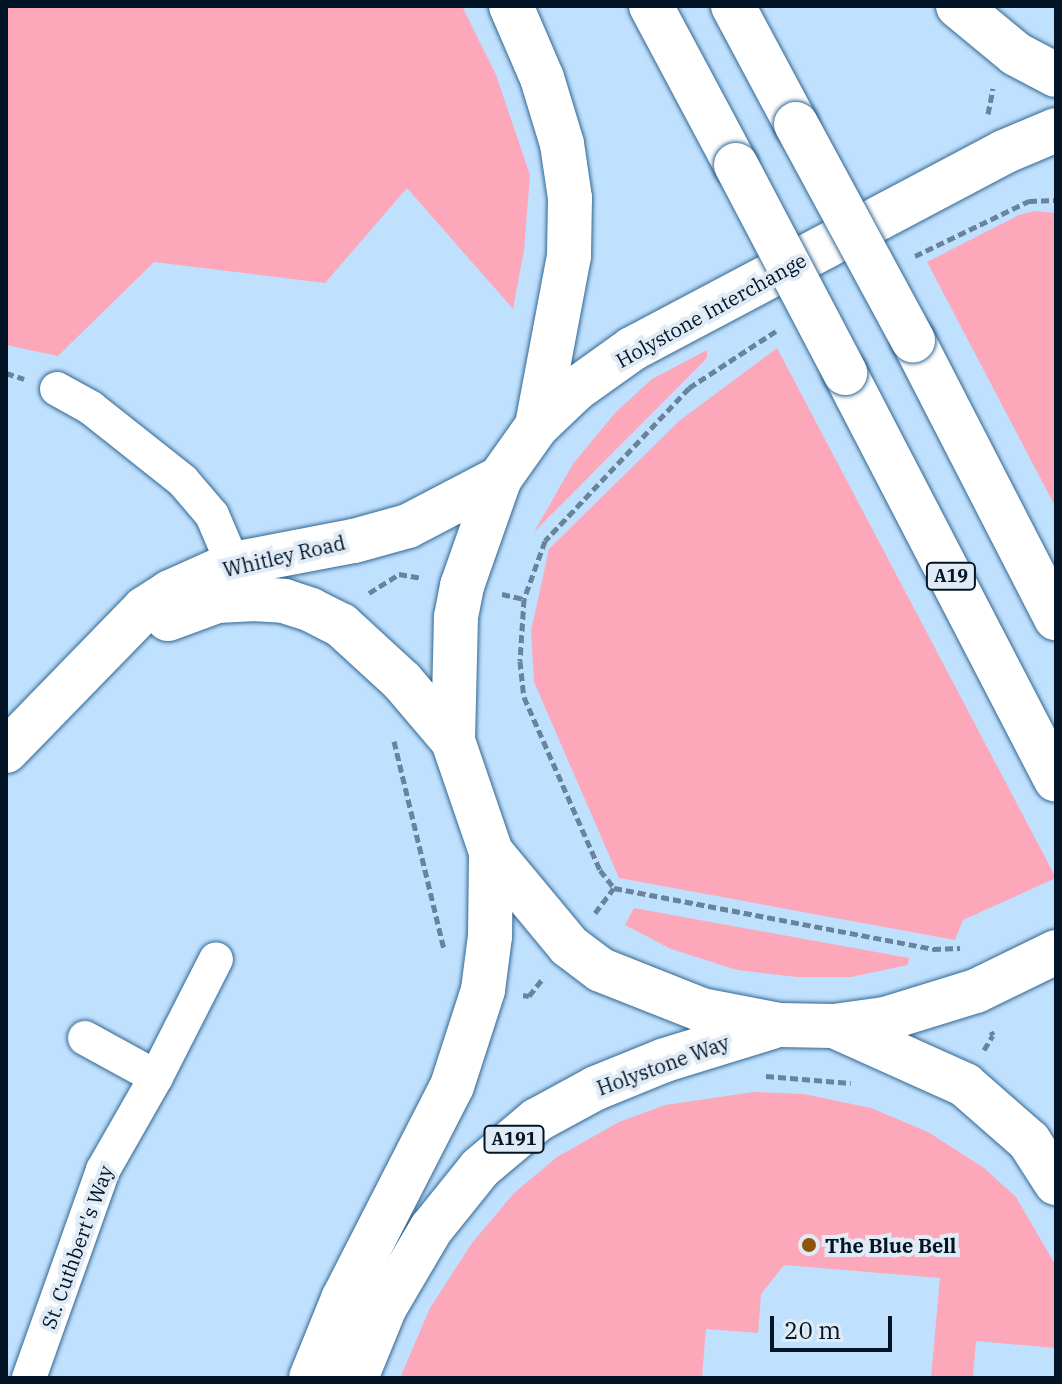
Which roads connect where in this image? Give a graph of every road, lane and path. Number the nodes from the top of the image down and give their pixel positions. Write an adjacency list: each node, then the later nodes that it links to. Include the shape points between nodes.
1 (511, 6): 9 (main road, via 542,78 562,144 570,198 569,256)
2 (651, 6): 19 (main road, A19, bridge)
3 (733, 6): 14 (main road, bridge)
4 (958, 6): 5 (main road, via 1016,54)
5 (1056, 75)
6 (1056, 130): 9 (main road, Holystone Interchange, via 1004,152 632,349 576,389)
7 (762, 339): 21 (path, via 689,388 545,541 524,599 524,697 600,870 614,888 933,949)
8 (57, 389): 11 (street, via 91,408 183,481 212,515)
9 (537, 426): 10 (main road, Holystone Interchange)
10 (500, 478): 11 (main road, Whitley Road, via 387,532); 17 (main road, Holystone Interchange, via 456,617)
11 (233, 564): 15 (main road, Whitley Road, via 144,609)
12 (399, 574): 13 (path)
13 (364, 597)
14 (1056, 618)
15 (88, 667): 17 (main road, Whitley Road, via 183,612 217,601 284,601 341,625 402,681); 18 (main road, Whitley Road)
16 (392, 730): 23 (path)
17 (453, 741): 20 (main road, Holystone Interchange)
18 (6, 751)
19 (1056, 780)
20 (491, 852): 25 (main road, Holystone Interchange, via 569,946 601,970 702,1010); 33 (main road, via 483,990 452,1086 343,1299)
21 (970, 944)
22 (1056, 952): 26 (main road, Holystone Interchange, via 934,1006)
23 (445, 953)
24 (216, 959): 29 (street, St. Cuthbert's Way)
25 (779, 1025): 26 (main road, Holystone Interchange); 34 (main road, Holystone Way / A191, via 665,1060 537,1120 491,1159 431,1229 385,1307)
26 (834, 1026): 31 (main road, via 965,1085 1029,1141)
27 (85, 1038): 29 (street)
28 (758, 1076): 30 (path, via 812,1077)
29 (156, 1077): 32 (street, St. Cuthbert's Way, via 103,1170)
30 (864, 1087)
31 (1056, 1183)
32 (29, 1378)
33 (311, 1378)
34 (356, 1378)

